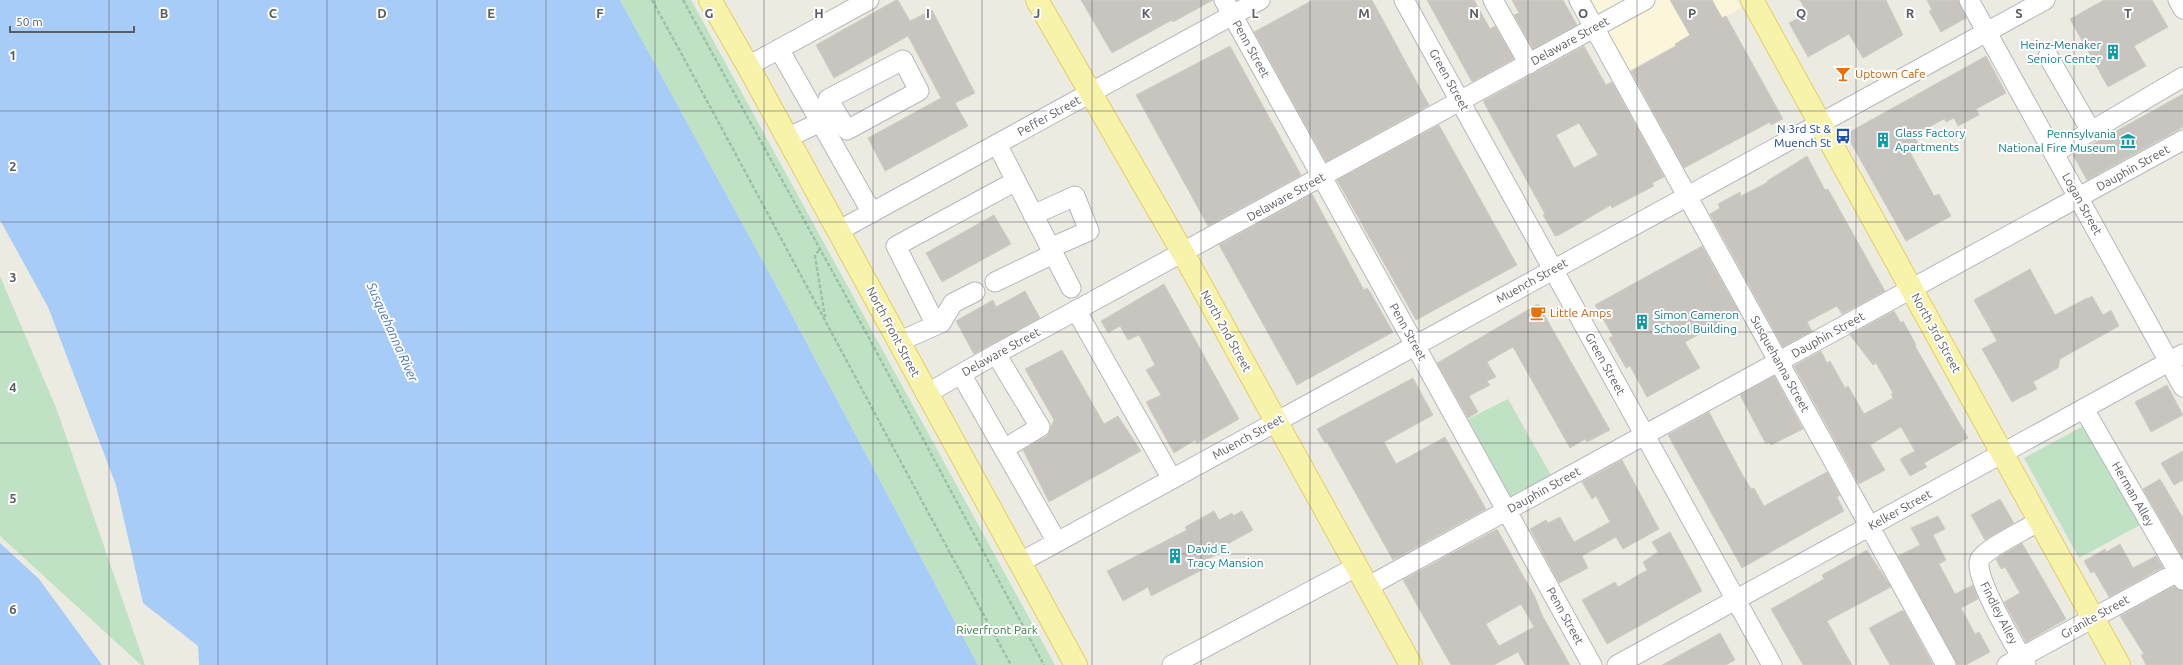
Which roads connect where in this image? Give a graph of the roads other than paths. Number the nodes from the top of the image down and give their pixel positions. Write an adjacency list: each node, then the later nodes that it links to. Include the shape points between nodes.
1 (710, 0): 20 (main road, North Front Street)
2 (869, 0): 17 (street)
3 (1037, 0): 22 (main road, North 2nd Street)
4 (1260, 0): 13 (street, Peffer Street)
5 (1404, 0): 23 (street, Green Street)
6 (1493, 0): 19 (street)
7 (1579, 0): 15 (street, Susquehanna Street)
8 (1645, 0): 15 (street, Delaware Street)
9 (1752, 0): 25 (main road, North 3rd Street)
10 (1969, 0): 16 (street, Logan Street)
11 (2045, 0): 16 (street, Muench Street)
12 (2178, 0): 14 (street)
13 (1228, 8): 22 (street, Peffer Street); 31 (street, Penn Street)
14 (2183, 9)
15 (1594, 28): 19 (street, Delaware Street); 33 (street, Susquehanna Street)
16 (1987, 32): 25 (street, Muench Street); 30 (street, Logan Street)
17 (779, 49): 20 (street); 24 (street)
18 (2048, 56): 26 (street)
19 (1529, 64): 23 (street, Delaware Street)
20 (748, 66): 27 (main road, North Front Street)
21 (2183, 78): 26 (street)
22 (1090, 93): 29 (street, Peffer Street); 39 (main road, North 2nd Street)
23 (1460, 101): 31 (street, Delaware Street); 40 (street, Green Street)
24 (829, 111): 24 (street, via 903,60 919,91 847,130); 27 (street); 35 (street)
25 (1820, 124): 33 (street, Muench Street); 43 (main road, North 3rd Street)
26 (2090, 131): 30 (street)
27 (787, 138): 37 (main road, North Front Street)
28 (2183, 140): 34 (street, Dauphin Street)
29 (997, 144): 32 (street); 35 (street, Peffer Street)
30 (2054, 153): 34 (street, Logan Street)
31 (1322, 177): 39 (street, Delaware Street); 48 (street, Penn Street)
32 (1016, 181): 36 (street); 46 (street, via 896,246)
33 (1687, 196): 40 (street, Muench Street); 51 (street, Susquehanna Street)
34 (2078, 198): 43 (street, Dauphin Street); 50 (street, Logan Street)
35 (872, 213): 37 (street, Peffer Street)
36 (1033, 215): 38 (street); 38 (street, via 1075,196 1089,230)
37 (838, 231): 47 (main road, North Front Street)
38 (1052, 251): 41 (street); 42 (street)
39 (1183, 253): 45 (street, Delaware Street); 56 (main road, North 2nd Street)
40 (1553, 270): 48 (street, Muench Street); 57 (street, Green Street)
41 (996, 282)
42 (1071, 288)
43 (1912, 289): 51 (street, Dauphin Street); 59 (main road, North 3rd Street)
44 (975, 292): 46 (street, via 953,303 941,323)
45 (1076, 310): 49 (street, Delaware Street); 60 (street)
46 (936, 325): 47 (street)
47 (898, 342): 54 (main road, North Front Street)
48 (1415, 345): 56 (street, Muench Street); 61 (street, Penn Street)
49 (996, 354): 52 (street, Delaware Street); 58 (street, via 1040,427)
50 (2176, 358): 53 (street, Logan Street); 55 (street, Kelker Street)
51 (1779, 362): 57 (street, Dauphin Street); 63 (street, Susquehanna Street)
52 (961, 374): 54 (street, Delaware Street); 58 (street)
53 (2183, 387)
54 (926, 394): 65 (main road, North Front Street)
55 (2084, 409): 59 (street, Kelker Street); 67 (street, Herman Alley)
56 (1276, 422): 60 (street, Muench Street); 66 (main road, North 2nd Street)
57 (1645, 435): 61 (street, Dauphin Street); 69 (street, Green Street)
58 (1004, 449): 64 (street)
59 (2002, 454): 62 (main road, North 3rd Street); 63 (street, Kelker Street)
60 (1172, 479): 64 (street, Muench Street)
61 (1506, 511): 68 (street, Dauphin Street); 75 (street, Penn Street)
62 (2040, 521): 70 (main road, North 3rd Street); 71 (street, Findley Alley, via 1991,550 1980,559 1978,565 1978,572)
63 (1869, 526): 69 (street, Kelker Street); 78 (street, Susquehanna Street)
64 (1057, 542): 65 (street, Muench Street)
65 (1019, 563): 72 (main road, North Front Street)
66 (1356, 567): 68 (main road, North 2nd Street); 73 (street)
67 (2181, 573): 70 (street, Granite Street)
68 (1367, 587): 74 (main road, North 2nd Street)
69 (1736, 600): 76 (street, Kelker Street); 77 (street, Green Street)
70 (2093, 618): 71 (street, Granite Street); 79 (main road, North 3rd Street)
71 (2018, 662)
72 (1076, 665)
73 (1172, 665)
74 (1410, 665)
75 (1592, 665)
76 (1617, 665)
77 (1772, 665)
78 (1946, 665)
79 (2119, 665)

